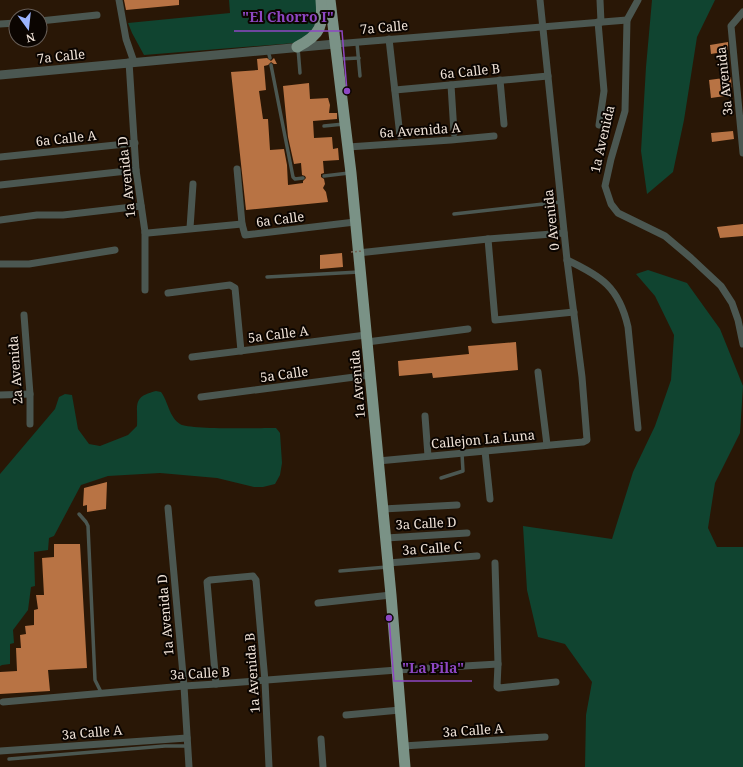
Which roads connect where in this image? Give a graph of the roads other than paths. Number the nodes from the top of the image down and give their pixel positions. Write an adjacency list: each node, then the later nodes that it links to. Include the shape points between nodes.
1 (119, 0): 19 (street, 1a Avenida D)
2 (321, 0): 16 (main road, via 321,25 318,32)
3 (330, 0): 15 (main road, 1a Avenida)
4 (540, 0): 12 (street, 0 Avenida)
5 (600, 0): 11 (street)
6 (638, 0): 10 (street, 1a Avenida)
7 (743, 12): 37 (street, 3a Avenida, via 731,26)
8 (97, 15): 9 (street)
9 (48, 19)
10 (627, 20): 11 (street, 7a Calle); 68 (street, 1a Avenida, via 625,110 605,186 611,204 618,213 665,236 721,286 732,303)
11 (599, 22): 12 (street, 7a Calle); 30 (street, via 604,91)
12 (543, 27): 13 (street, 7a Calle); 24 (street, 0 Avenida)
13 (389, 39): 14 (street, 7a Calle); 27 (street)
14 (358, 43): 15 (street, 7a Calle); 17 (lane)
15 (336, 44): 16 (street, 7a Calle); 18 (main road, 1a Avenida)
16 (298, 47): 19 (street, 7a Calle, via 269,54); 21 (lane)
17 (359, 58): 18 (lane); 23 (lane)
18 (337, 59): 28 (main road, 1a Avenida)
19 (132, 62): 22 (street, 7a Calle); 35 (street, 1a Avenida D)
20 (271, 65): 43 (lane, via 293,177)
21 (300, 73)
22 (0, 75)
23 (360, 76)
24 (548, 76): 25 (street, 6a Calle B); 46 (street, 0 Avenida)
25 (500, 80): 26 (street, 6a Calle B); 29 (street)
26 (451, 85): 27 (street, 6a Calle B); 32 (street)
27 (395, 90): 33 (street)
28 (345, 124): 31 (lane); 36 (main road, 1a Avenida)
29 (504, 124)
30 (599, 125)
31 (324, 126)
32 (454, 133)
33 (400, 136)
34 (494, 136): 36 (street, 6a Avenida A)
35 (135, 143): 38 (street, 6a Calle A); 40 (street, 1a Avenida D)
36 (348, 147): 41 (main road, 1a Avenida)
37 (743, 153)
38 (0, 157)
39 (237, 169): 51 (street)
40 (136, 170): 45 (street); 47 (street, 1a Avenida D)
41 (351, 172): 42 (lane); 50 (main road, 1a Avenida)
42 (324, 176)
43 (303, 178)
44 (193, 184): 52 (street)
45 (0, 185)
46 (561, 202): 48 (lane); 54 (street, 0 Avenida)
47 (141, 206): 49 (street); 53 (street, 1a Avenida D)
48 (454, 214)
49 (0, 220)
50 (355, 222): 51 (street, 6a Calle, via 246,235); 57 (main road, 1a Avenida)
51 (242, 224): 52 (street, 6a Calle)
52 (190, 228): 53 (street, 6a Calle)
53 (145, 232): 62 (street, 1a Avenida D)
54 (564, 233): 55 (street); 58 (street, 0 Avenida)
55 (488, 239): 57 (street); 64 (street, via 495,320)
56 (115, 250): 59 (street, via 29,264)
57 (358, 252): 60 (main road, 1a Avenida)
58 (567, 260): 64 (street, 0 Avenida); 78 (street, via 590,271 605,282 624,311 628,327)
59 (0, 264)
60 (360, 272): 61 (lane); 67 (main road, 1a Avenida)
61 (267, 277)
62 (145, 290)
63 (168, 293): 69 (street, via 234,286)
64 (574, 312): 79 (street, 0 Avenida)
65 (24, 315): 73 (street, 2a Avenida)
66 (468, 329): 67 (street)
67 (366, 338): 69 (street, 5a Calle A); 72 (main road, 1a Avenida)
68 (743, 344)
69 (241, 351): 70 (street, 5a Calle A)
70 (192, 357)
71 (538, 372): 80 (street)
72 (370, 375): 75 (street, 5a Calle); 84 (main road, 1a Avenida)
73 (30, 394): 74 (street); 77 (street, 2a Avenida)
74 (0, 395)
75 (201, 397)
76 (425, 416): 83 (street)
77 (30, 424)
78 (638, 428)
79 (588, 437): 80 (street, Callejon La Luna, via 583,442)
80 (547, 445): 81 (street, Callejon La Luna)
81 (485, 451): 82 (street, Callejon La Luna); 86 (street)
82 (462, 453): 83 (street, Callejon La Luna); 85 (lane, via 463,471)
83 (428, 456): 84 (street, Callejon La Luna)
84 (378, 461): 89 (main road, 1a Avenida)
85 (441, 478)
86 (490, 499)
87 (457, 505): 89 (street)
88 (168, 508): 104 (street, 1a Avenida D)
89 (383, 509): 92 (main road, 1a Avenida)
90 (79, 514): 105 (lane, via 88,526 95,680)
91 (467, 533): 92 (street, 3a Calle D)
92 (386, 538): 95 (main road, 1a Avenida)
93 (477, 556): 95 (street, 3a Calle C)
94 (495, 563): 99 (street)
95 (388, 565): 96 (lane, 3a Calle C); 97 (main road, 1a Avenida)
96 (340, 571)
97 (391, 595): 98 (street); 100 (main road, 1a Avenida)
98 (318, 603)
99 (498, 664): 100 (street, 3a Calle B); 102 (street, via 499,688)
100 (398, 670): 101 (street, 3a Calle B); 107 (main road, 1a Avenida)
101 (265, 681): 103 (street, 3a Calle B); 103 (street, 1a Avenida B, via 253,576 208,581); 117 (street, 1a Avenida B)
102 (556, 682)
103 (216, 684): 104 (street, 3a Calle B)
104 (184, 686): 105 (street, 3a Calle B); 110 (street, 1a Avenida D)
105 (101, 692): 106 (street, 3a Calle B)
106 (3, 702)
107 (400, 710): 108 (street); 113 (main road, 1a Avenida)
108 (346, 715)
109 (545, 737): 113 (street, 3a Calle A)
110 (187, 738): 112 (street, 1a Avenida D); 114 (street, 3a Calle A)
111 (321, 739): 118 (street)
112 (187, 746): 115 (lane); 116 (street, 1a Avenida D)
113 (403, 746): 119 (main road, 1a Avenida)
114 (0, 751)
115 (9, 759)
116 (189, 767)
117 (269, 767)
118 (323, 767)
119 (405, 767)

